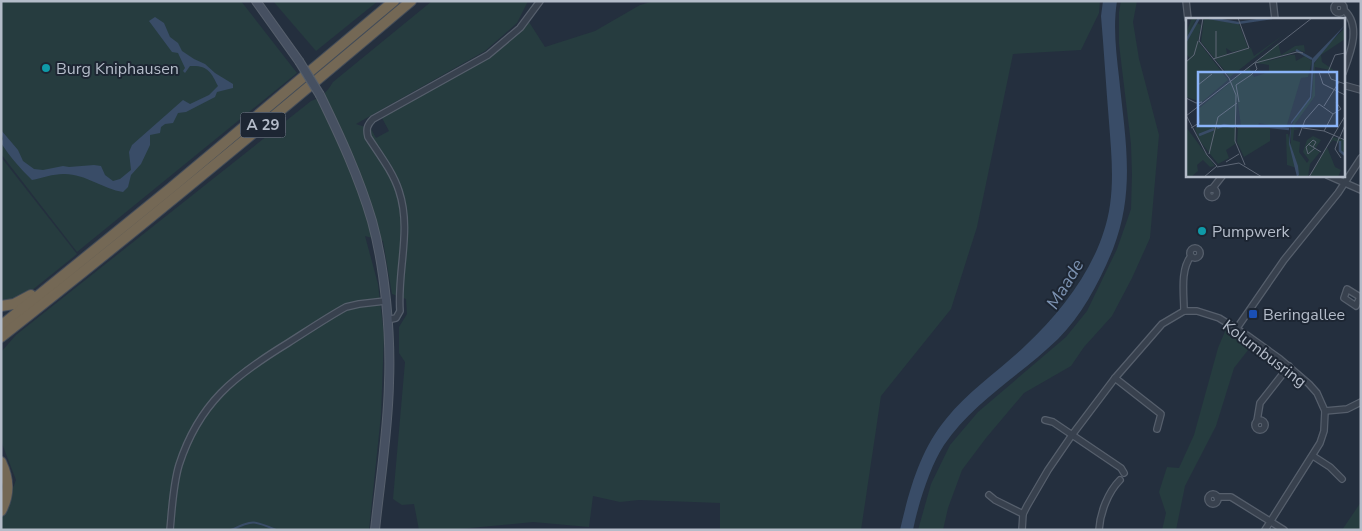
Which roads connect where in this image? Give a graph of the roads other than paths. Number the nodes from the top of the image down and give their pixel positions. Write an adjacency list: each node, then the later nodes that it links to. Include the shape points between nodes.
1 (256, 1): 21 (street, bridge, via 320,95 350,160 370,215)
2 (394, 1): 20 (highway, A 29)
3 (411, 1): 24 (highway, A 29)
4 (540, 1): 25 (street, via 520,28 488,55 368,124 368,137 393,176 403,210 400,311 396,318)
5 (1186, 1): 8 (street)
6 (1272, 1): 9 (street)
7 (1344, 10): 10 (street, via 1353,26 1354,40)
8 (1188, 18)
9 (1275, 18)
10 (1344, 70)
11 (1344, 85): 12 (street)
12 (1361, 90)
13 (1361, 158): 16 (street)
14 (1221, 176): 17 (street)
15 (1329, 176): 16 (street)
16 (1345, 183): 18 (street); 27 (street, via 1284,260)
17 (1212, 189)
18 (1361, 190)
19 (1191, 256): 23 (street, via 1187,260 1184,280)
20 (56, 281): 22 (highway, via 44,285 23,300); 26 (highway, A 29)
21 (385, 301): 25 (street); 48 (street, via 346,307 250,367 226,387 206,409 190,436 178,467)
22 (1, 306)
23 (1184, 312): 27 (street, Kolumbusring, via 1197,311); 31 (street, via 1162,324)
24 (28, 316): 28 (highway, A 29); 29 (highway, via 26,324)
25 (387, 320): 49 (street, via 389,384)
26 (1, 326)
27 (1237, 328): 30 (street, Kolumbusring)
28 (1, 337)
29 (1, 343)
30 (1288, 366): 33 (street, Kolumbusring, via 1317,393); 35 (street, via 1260,403)
31 (1115, 378): 36 (street, via 1161,414); 37 (street)
32 (1361, 402): 33 (street, via 1347,409)
33 (1325, 411): 38 (street, via 1324,431)
34 (1045, 420): 37 (street)
35 (1258, 420)
36 (1157, 429)
37 (1072, 436): 40 (street); 46 (street)
38 (1313, 456): 42 (street); 47 (street)
39 (1, 462): 45 (highway, via 8,489)
40 (1124, 473)
41 (1120, 480): 51 (street, via 1100,518)
42 (1342, 480)
43 (989, 495): 46 (street)
44 (1217, 497): 47 (street, via 1231,497)
45 (1, 511)
46 (1023, 514): 50 (street)
47 (1271, 522): 52 (street); 53 (street)
48 (170, 530)
49 (375, 530)
50 (1022, 530)
51 (1099, 530)
52 (1265, 530)
53 (1284, 530)

